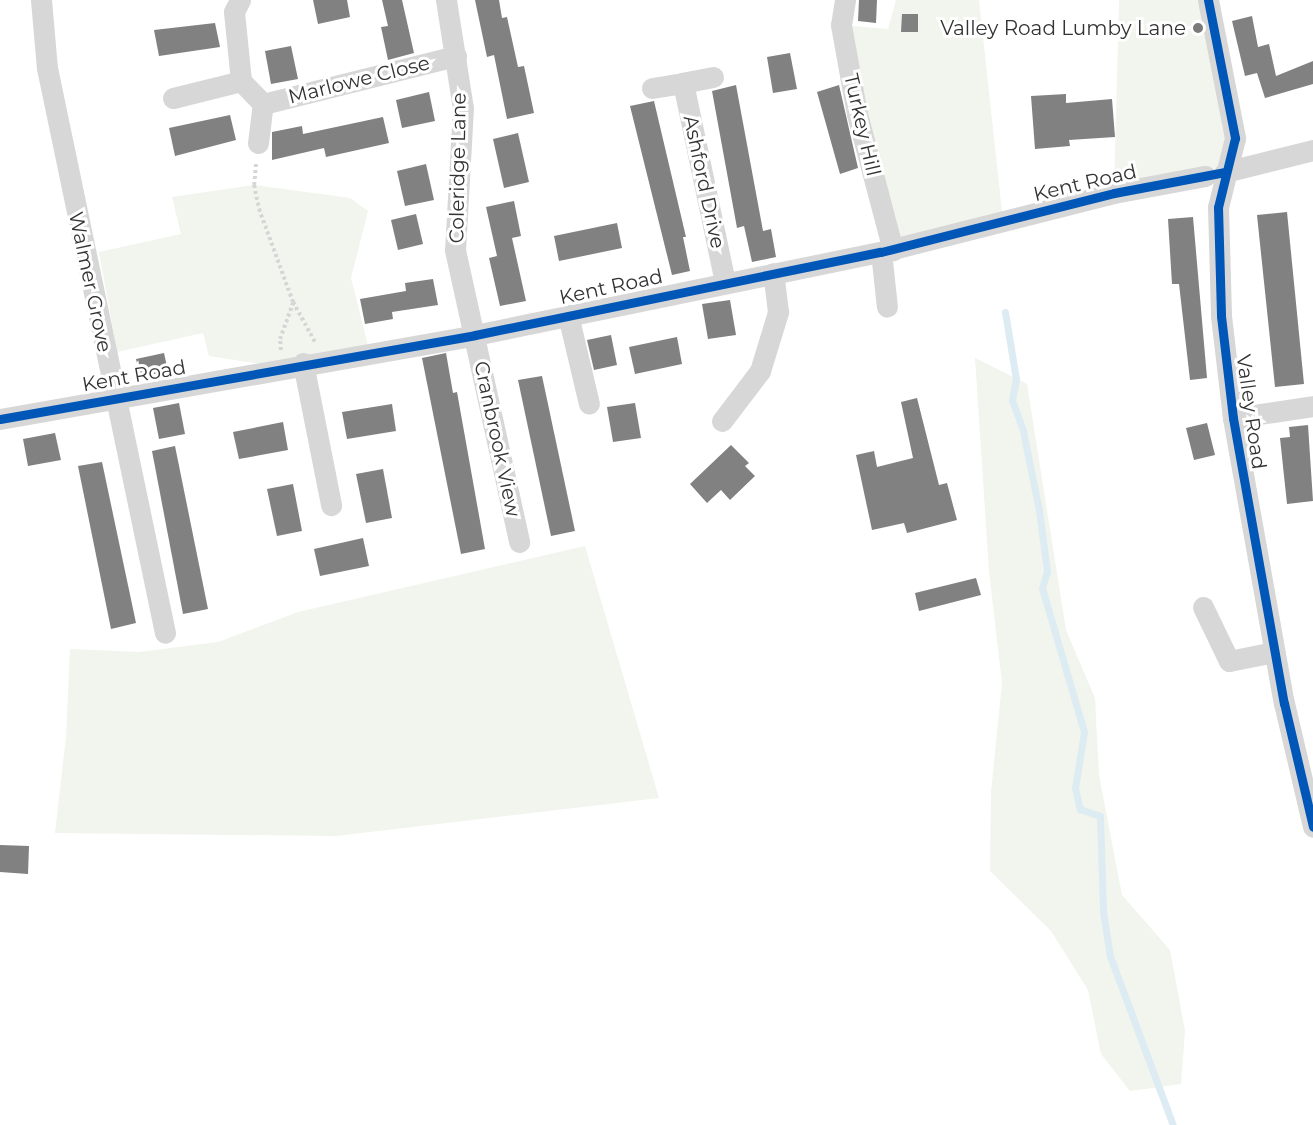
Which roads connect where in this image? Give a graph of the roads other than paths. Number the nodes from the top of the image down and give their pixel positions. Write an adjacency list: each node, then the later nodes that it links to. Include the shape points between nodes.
1 (41, 0): 23 (street, Walmer Grove, via 46,68)
2 (240, 0): 8 (street, via 234,12)
3 (446, 0): 6 (street, Coleridge Lane)
4 (845, 0): 16 (street, Turkey Hill, via 841,26)
5 (1208, 0): 15 (street, Valley Road, via 1235,138)
6 (456, 57): 12 (street, Marlowe Close); 21 (street, Coleridge Lane, via 463,108 455,250)
7 (712, 77): 9 (street)
8 (241, 81): 11 (street); 12 (street, Marlowe Close)
9 (683, 82): 10 (street); 18 (street, Ashford Drive)
10 (652, 88)
11 (173, 98)
12 (263, 104): 13 (street, Marlowe Close)
13 (258, 143)
14 (1313, 150): 15 (street, Kent Road)
15 (1215, 174): 16 (street, Kent Road, via 1114,192); 26 (street, Valley Road, via 1219,273)
16 (887, 251): 17 (street, Kent Road); 19 (street, Turkey Hill)
17 (773, 273): 18 (street, Kent Road); 28 (street, via 778,312 760,371)
18 (725, 282): 20 (street, Kent Road)
19 (886, 307)
20 (568, 315): 21 (street, Kent Road); 24 (street)
21 (475, 335): 22 (street, Kent Road); 30 (street, Cranbrook View)
22 (303, 363): 23 (street, Kent Road); 29 (street)
23 (114, 397): 27 (street, Kent Road); 32 (street, Walmer Grove)
24 (589, 404)
25 (1313, 406): 26 (street)
26 (1233, 418): 33 (street, Valley Road)
27 (0, 419)
28 (722, 422)
29 (331, 505)
30 (519, 542)
31 (1203, 607): 33 (street, via 1229,661)
32 (165, 633)
33 (1274, 652): 34 (street, Valley Road)
34 (1310, 803): 35 (street, Valley Road)
35 (1313, 827)

